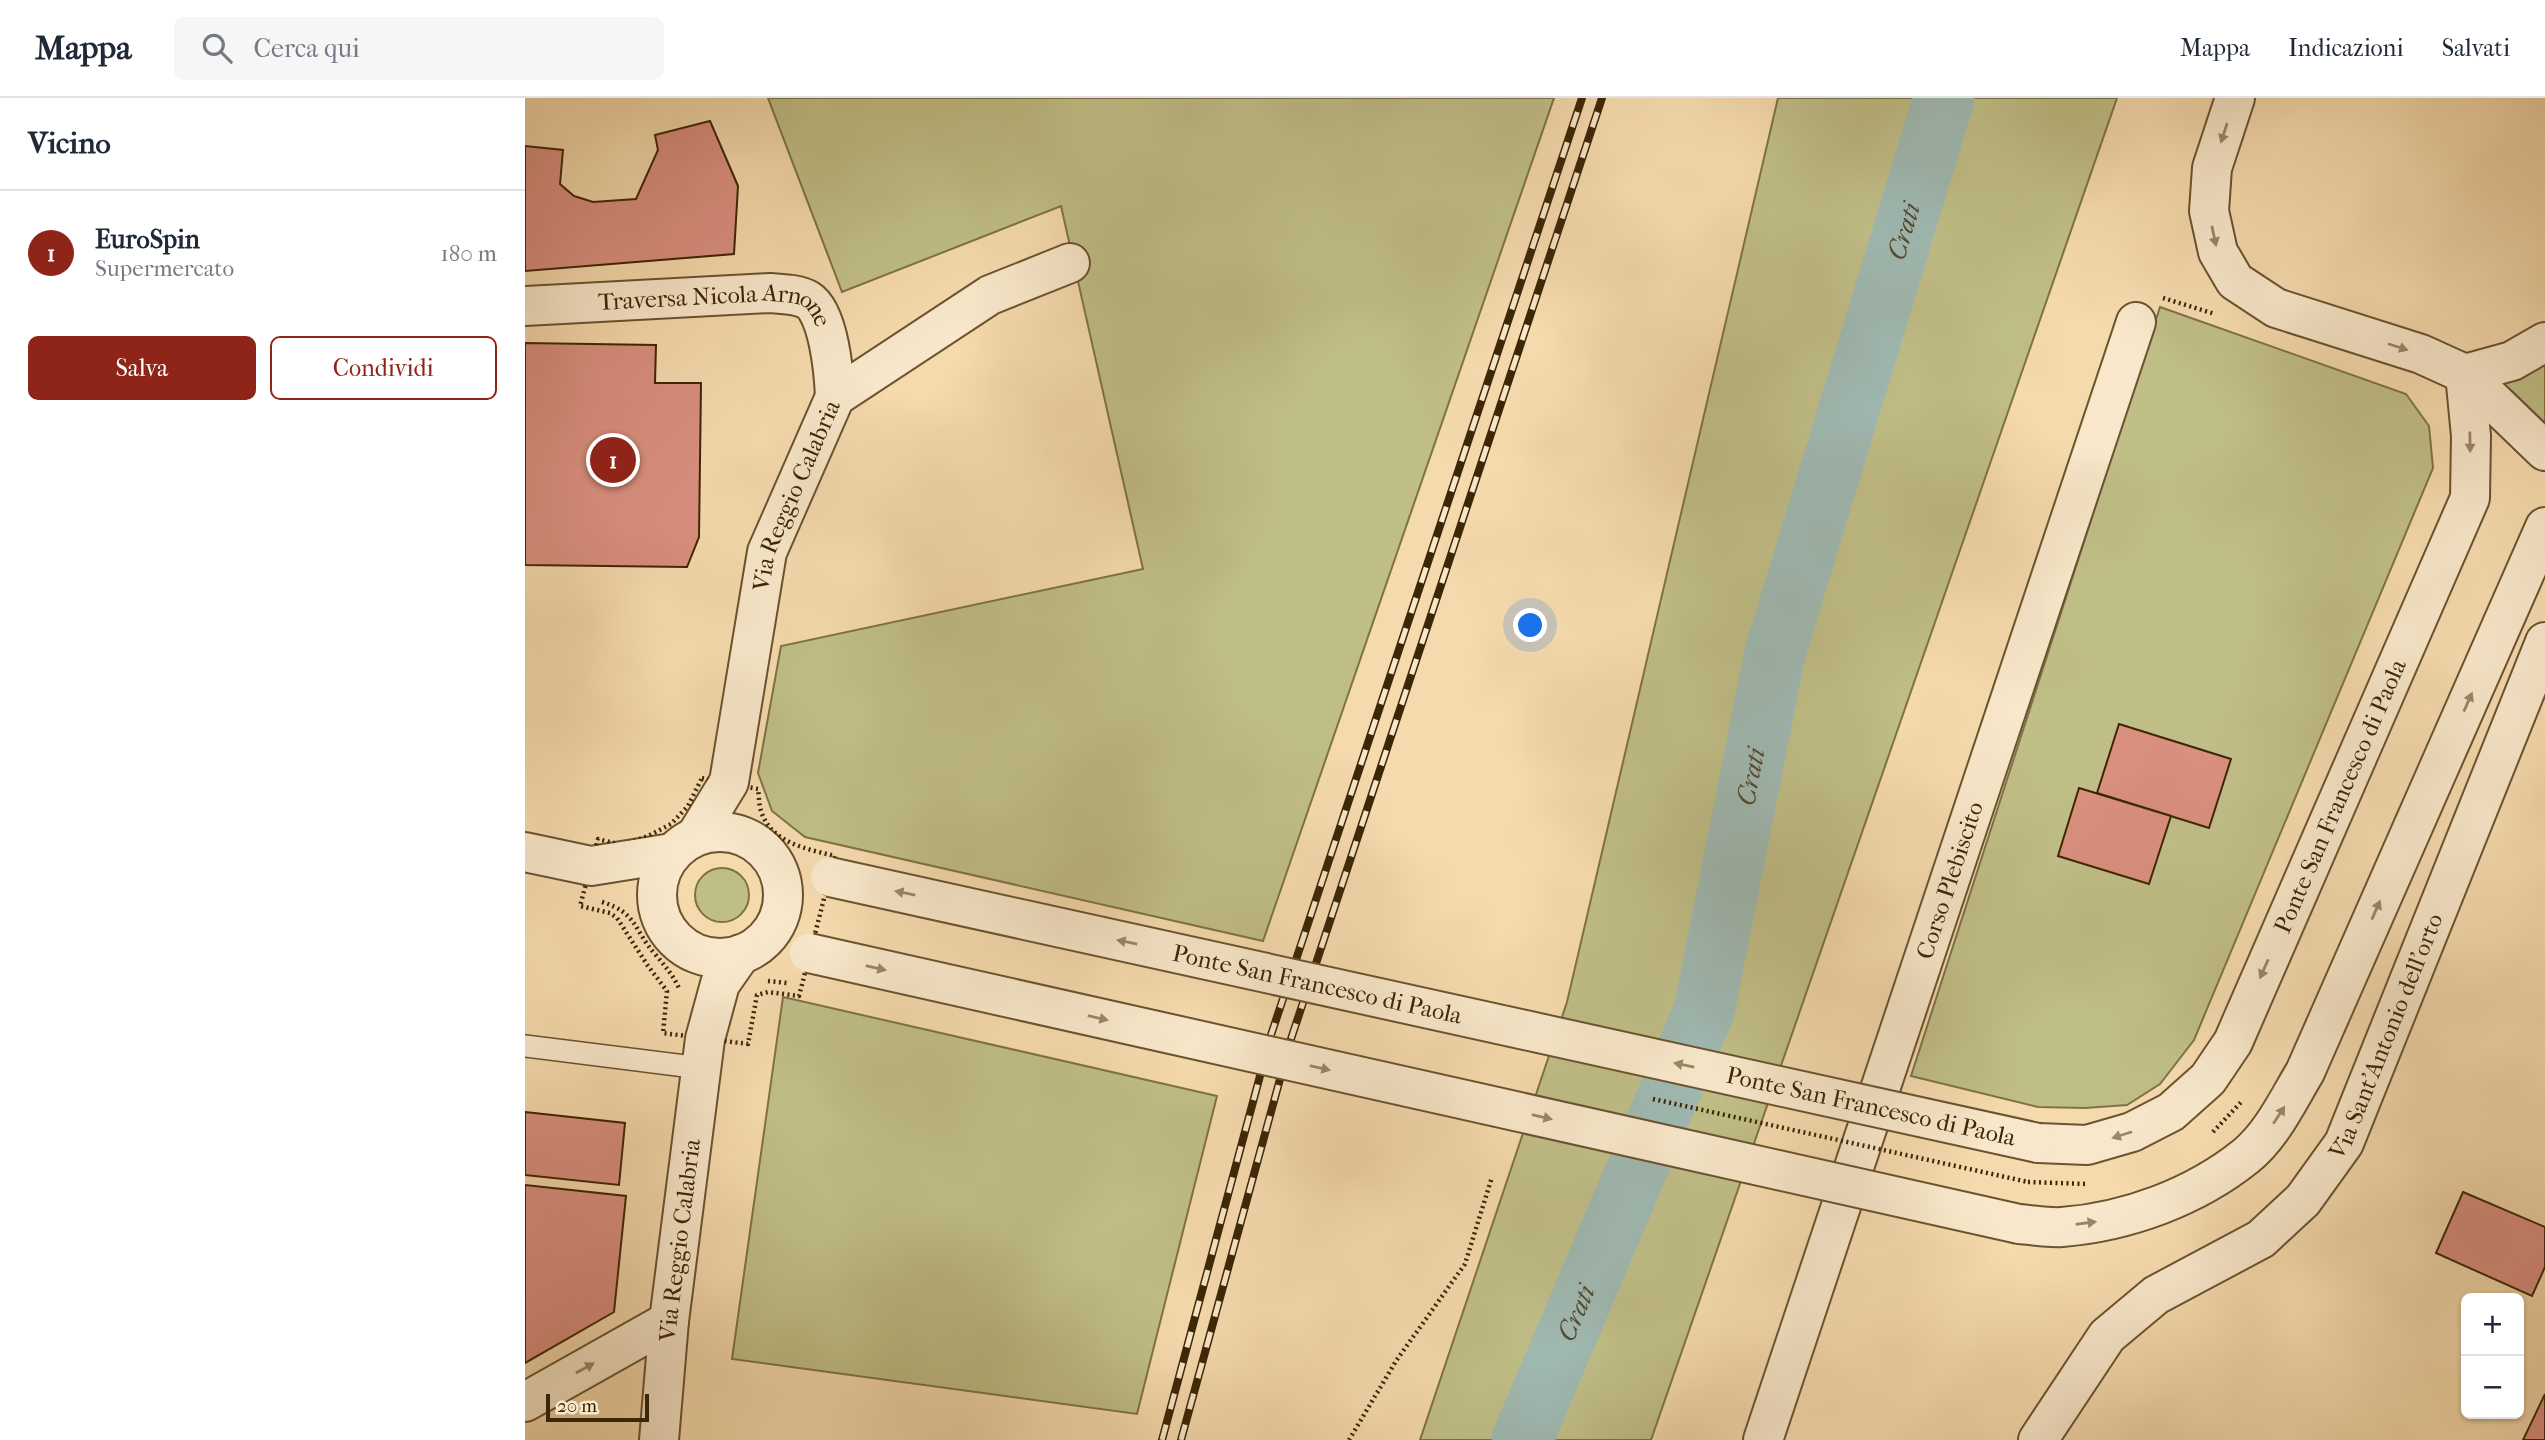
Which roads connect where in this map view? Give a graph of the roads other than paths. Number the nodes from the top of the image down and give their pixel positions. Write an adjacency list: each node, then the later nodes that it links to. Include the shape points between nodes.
1 (2235, 98): 6 (street, one-way to 6, via 2212,168 2209,211 2217,252 2235,281 2276,308 2421,354)
2 (1070, 263): 7 (street, Via Reggio Calabria, via 990,295)
3 (525, 306): 7 (street, Traversa Nicola Arnone, via 792,295 809,300 819,313 833,359)
4 (2136, 322): 23 (street, Corso Plebiscito)
5 (2545, 342): 6 (street, via 2512,361)
6 (2465, 374): 8 (street); 14 (street, Ponte San Francesco di Paola, one-way to 14, bridge, via 2470,498 2233,1042 2208,1079 2171,1112 2087,1145 2038,1143 830,877)
7 (835, 397): 11 (street, Via Reggio Calabria, via 767,552)
8 (2545, 451)
9 (2545, 527): 17 (street, one-way to 9, bridge, via 809,953 2019,1224 2060,1227 2113,1220 2204,1184 2247,1155 2276,1121 2305,1072)
10 (2545, 642): 24 (street, Via Sant'Antonio dell'orto, via 2344,1143 2304,1199 2261,1240 2156,1295 2107,1336)
11 (729, 782): 12 (street, Via Reggio Calabria); 14 (street, Via Reggio Calabria)
12 (684, 845): 14 (street, via 714,832 733,833); 15 (street); 16 (street, Via Reggio Calabria, via 660,872 656,893)
13 (525, 852): 15 (street)
14 (763, 852): 17 (street, Via Reggio Calabria, via 781,881 783,898 772,930)
15 (591, 866): 16 (street)
16 (670, 929): 17 (street, via 699,954 720,957); 19 (street, Via Reggio Calabria, via 694,978)
17 (751, 948): 19 (street, Via Reggio Calabria, via 720,984)
18 (525, 1046): 19 (lane)
19 (703, 1053): 20 (street, Via Reggio Calabria)
20 (669, 1321): 21 (street, one-way to 20); 22 (street, Via Reggio Calabria)
21 (525, 1402)
22 (659, 1440)
23 (1763, 1440)
24 (2038, 1440)

